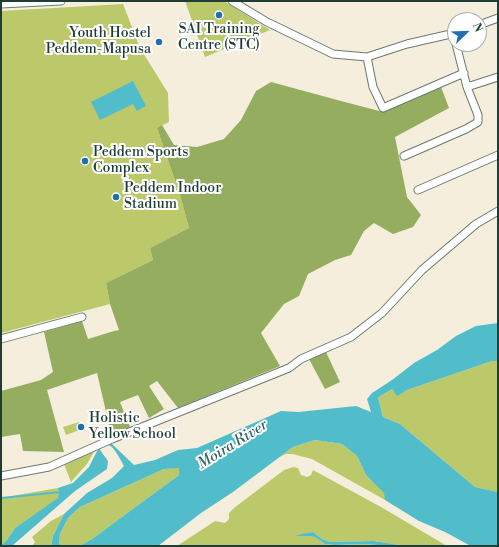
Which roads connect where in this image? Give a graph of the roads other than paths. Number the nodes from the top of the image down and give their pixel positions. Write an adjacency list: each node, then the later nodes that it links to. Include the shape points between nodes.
1 (61, 1): 3 (street)
2 (232, 1): 9 (street, via 267,22 333,54)
3 (42, 2): 4 (street)
4 (1, 4)
5 (498, 18): 6 (street)
6 (487, 22)
7 (447, 37): 9 (street, via 408,44)
8 (458, 52): 10 (street)
9 (367, 58): 10 (street, via 374,87 383,108)
10 (464, 73): 12 (street)
11 (498, 77): 12 (street)
12 (467, 87): 13 (street, via 478,115 478,122)
13 (404, 156)
14 (498, 156): 15 (street)
15 (418, 190)
16 (498, 211): 19 (street, via 476,224 422,270 382,313 351,337 301,359 289,368 49,467)
17 (82, 317): 18 (street)
18 (1, 339)
19 (1, 476)

